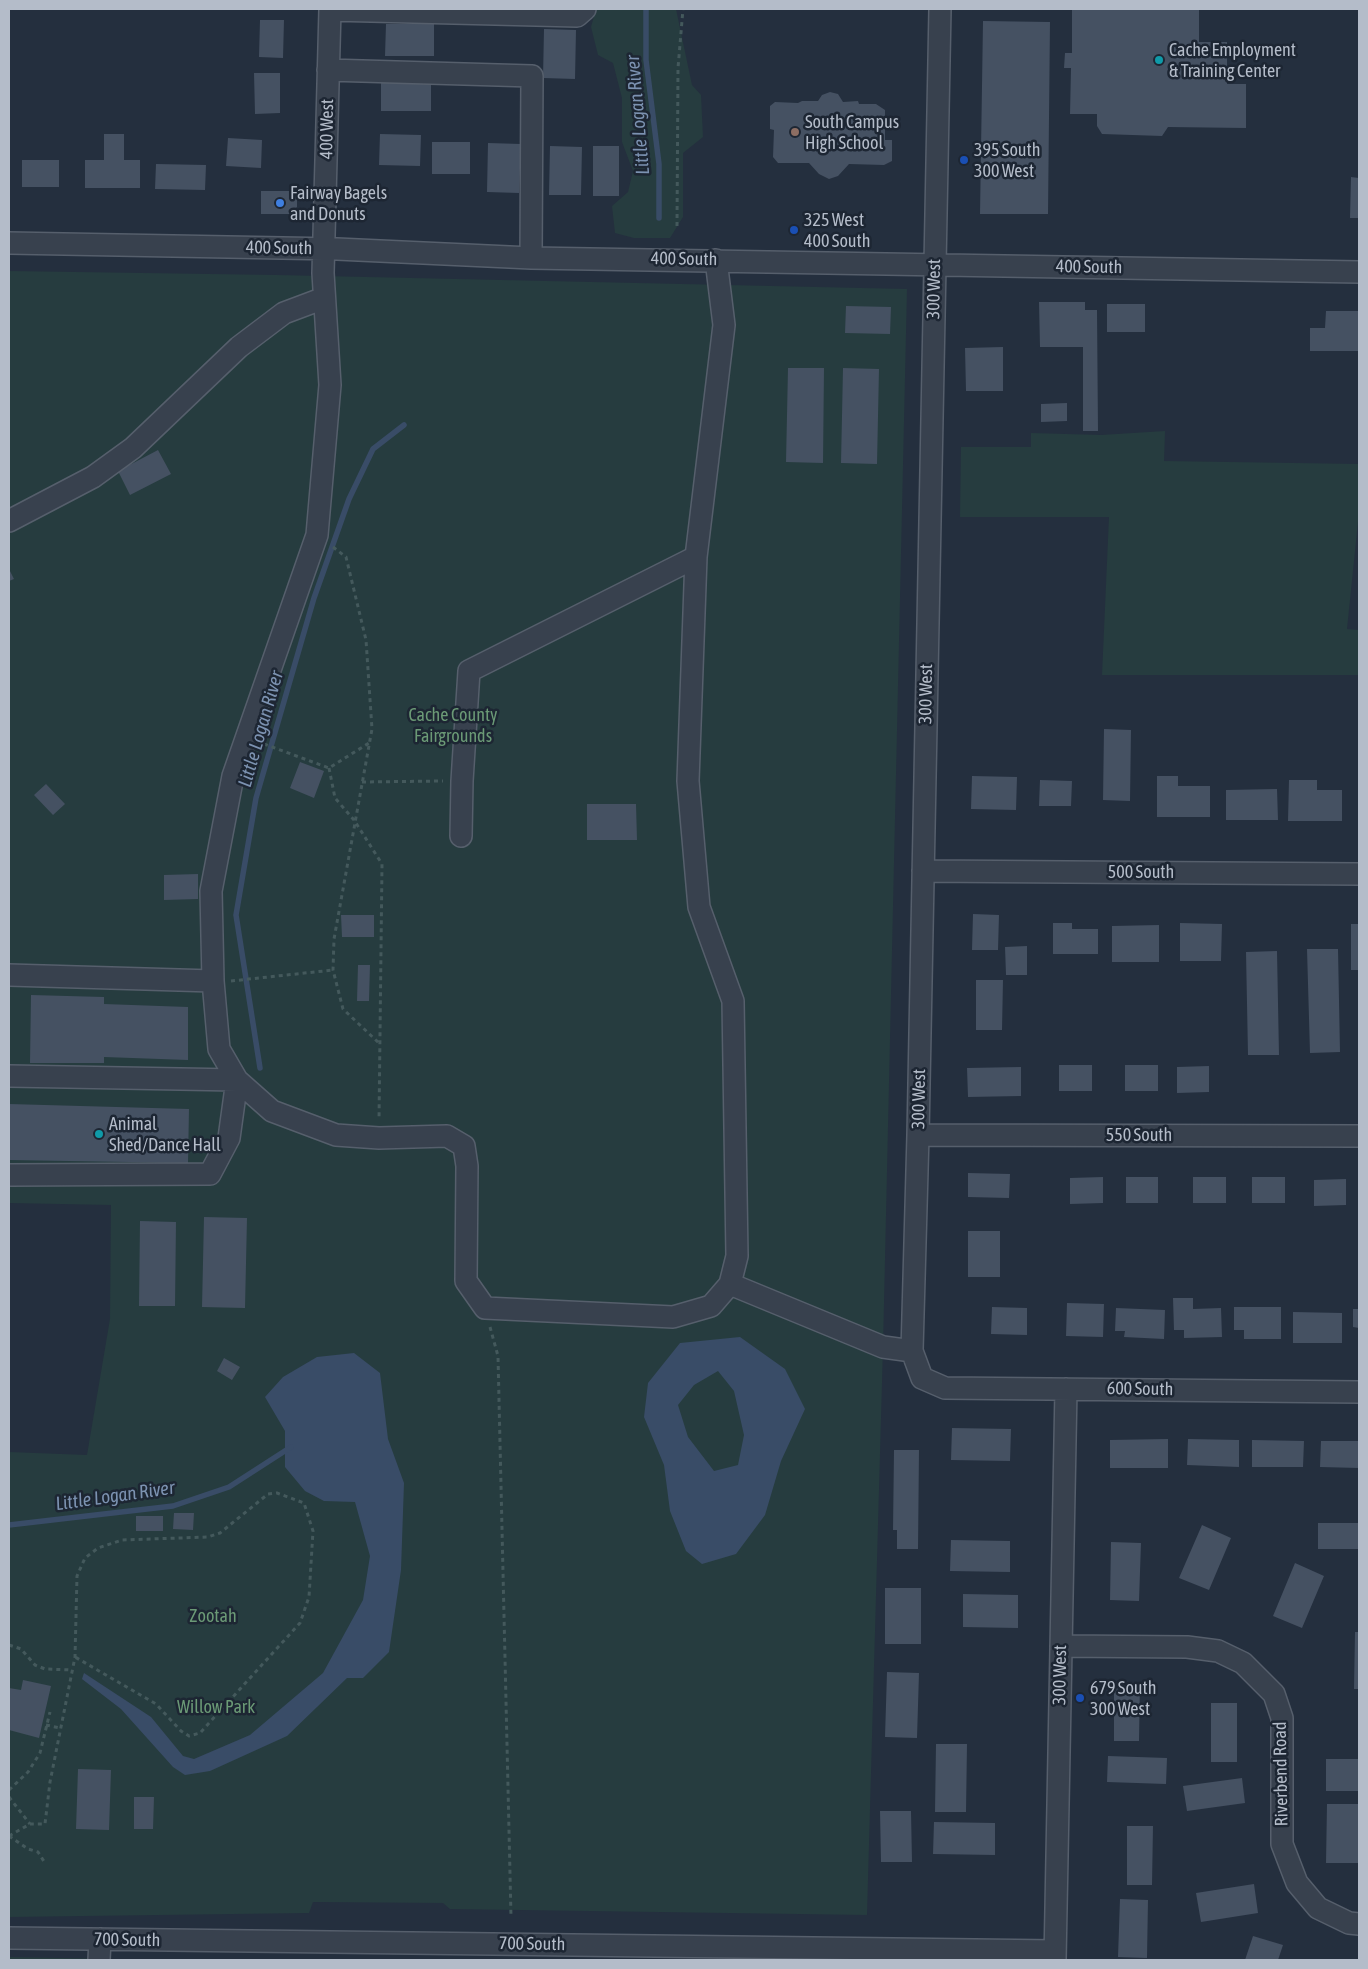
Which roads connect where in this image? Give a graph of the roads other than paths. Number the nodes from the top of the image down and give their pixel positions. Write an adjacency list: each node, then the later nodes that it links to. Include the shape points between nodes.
1 (585, 9): 3 (street, via 577,16)
2 (940, 9): 9 (street, 300 West)
3 (330, 10): 4 (street, 400 West)
4 (328, 70): 6 (street, 400 West); 7 (street, via 532,76)
5 (9, 243): 6 (street, 400 South)
6 (324, 249): 7 (street, 400 South); 11 (street, 400 West)
7 (531, 258): 8 (street, 400 South)
8 (716, 260): 9 (street, 400 South); 13 (street, via 724,325)
9 (934, 264): 10 (street, 400 South); 15 (street, 300 West)
10 (1359, 272)
11 (324, 298): 12 (street, via 284,313 239,347 133,448 93,477); 18 (street, 400 West, via 330,385 317,535 233,776 211,891)
12 (9, 521)
13 (696, 557): 14 (street, via 469,672); 24 (street, via 688,781 699,907 733,1001 737,1256)
14 (461, 836)
15 (923, 871): 16 (street, 500 South); 21 (street, 300 West)
16 (1359, 874)
17 (9, 975): 18 (street)
18 (221, 981): 20 (street, 400 West, via 219,1049)
19 (9, 1076): 20 (street)
20 (237, 1080): 23 (street, via 229,1138 210,1174); 24 (street, 400 West, via 272,1111 336,1135 379,1138 447,1136 464,1146 467,1166 466,1280 485,1308 673,1318 711,1306)
21 (918, 1135): 22 (street, 550 South); 25 (street, 300 West)
22 (1359, 1136)
23 (9, 1175)
24 (730, 1284): 25 (street, via 883,1347)
25 (912, 1351): 26 (street, 300 West)
26 (922, 1378): 27 (street, 600 South, via 945,1388)
27 (1066, 1389): 28 (street, 600 South); 29 (street, 300 West)
28 (1359, 1392)
29 (1061, 1646): 30 (street, Riverbend Road, via 1187,1647 1218,1651 1243,1662 1274,1694 1282,1718 1282,1844 1297,1883 1318,1908); 34 (street, 300 West)
30 (1359, 1924)
31 (9, 1938): 32 (street, 700 South)
32 (99, 1950): 33 (street, 700 South)
33 (311, 1951): 34 (street, 700 South)
34 (1055, 1955)

